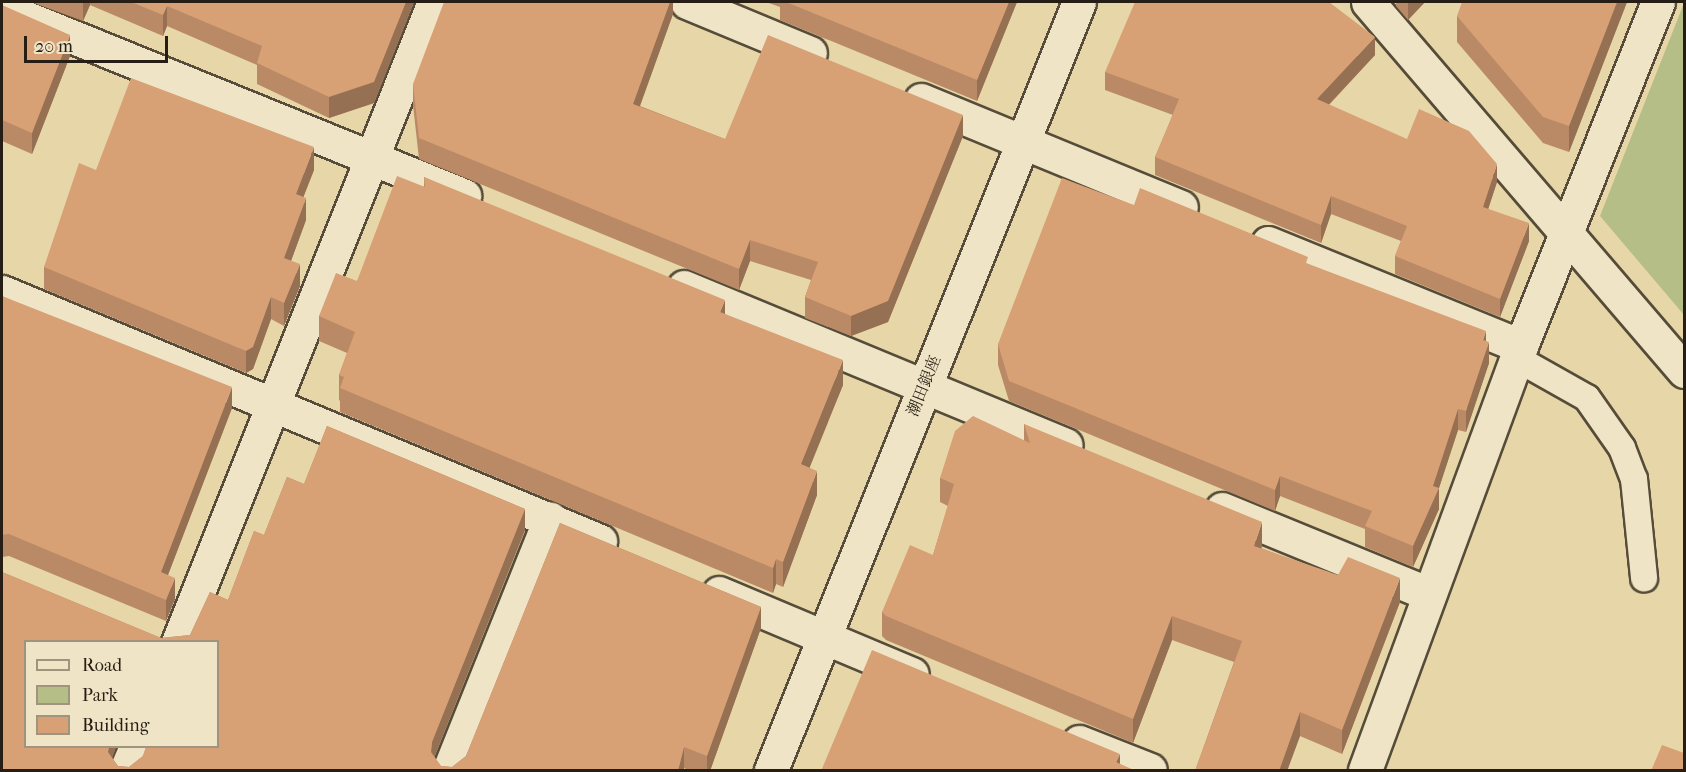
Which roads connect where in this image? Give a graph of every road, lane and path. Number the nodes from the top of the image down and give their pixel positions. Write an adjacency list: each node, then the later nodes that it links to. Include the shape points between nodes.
1 (434, 2): 10 (street)
2 (687, 2): 7 (street)
3 (1079, 2): 9 (street, 潮田銀座)
4 (1368, 2): 13 (street)
5 (1658, 2): 13 (street)
6 (2, 8): 10 (street)
7 (842, 67)
8 (897, 90): 9 (street)
9 (1022, 143): 12 (street); 19 (street, 潮田銀座)
10 (371, 158): 11 (street); 20 (street)
11 (490, 207)
12 (1210, 219)
13 (1566, 231): 17 (street); 18 (street)
14 (1243, 233): 17 (street)
15 (656, 276): 19 (street)
16 (2, 292): 20 (street)
17 (1518, 352): 25 (lane, via 1587,398 1622,448 1634,479); 27 (street)
18 (1684, 371)
19 (924, 386): 21 (street); 28 (street, 潮田銀座)
20 (273, 402): 23 (street); 29 (street)
21 (1096, 457)
22 (1196, 498): 27 (street)
23 (550, 519): 24 (street); 34 (street)
24 (625, 552)
25 (1644, 578)
26 (690, 580): 28 (street)
27 (1429, 594): 37 (street)
28 (824, 638): 30 (street); 35 (street, 潮田銀座)
29 (165, 639)
30 (942, 687)
31 (1051, 731): 36 (street)
32 (136, 748): 33 (street)
33 (126, 771)
34 (449, 771)
35 (771, 771)
36 (1150, 771)
37 (1365, 771)

